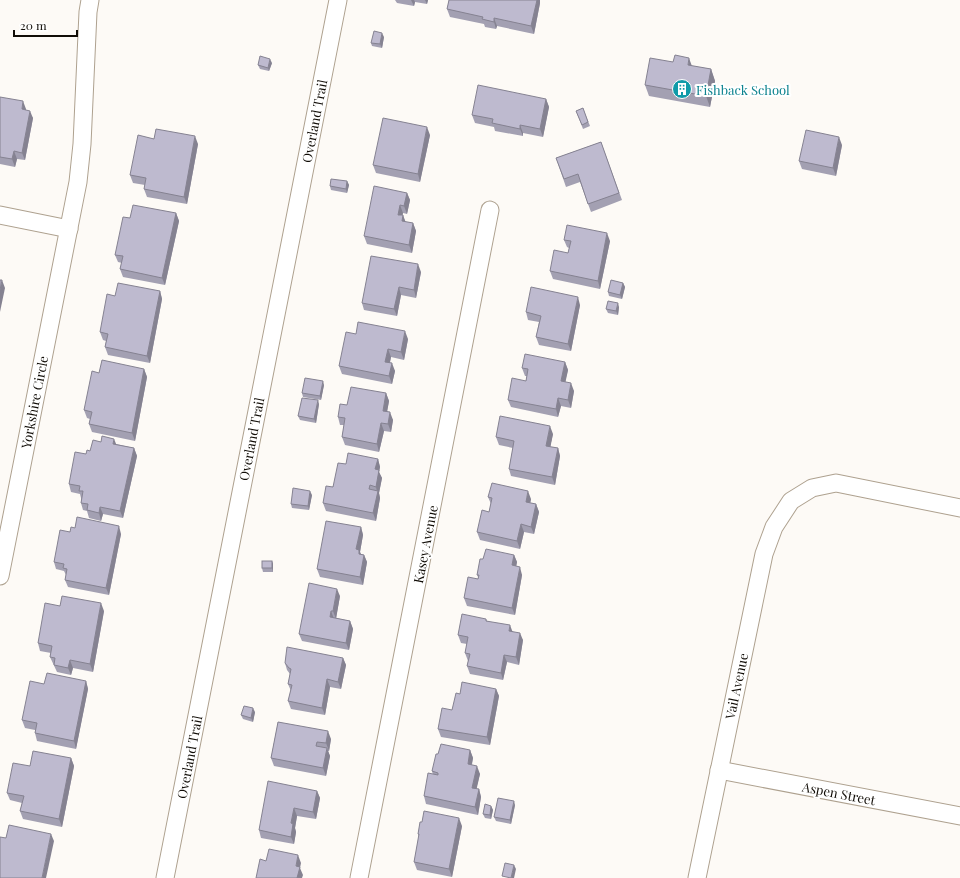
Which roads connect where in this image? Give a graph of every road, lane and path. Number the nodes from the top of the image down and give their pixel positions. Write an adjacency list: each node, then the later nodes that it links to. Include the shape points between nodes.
1 (90, 0): 5 (street, Yorkshire Circle, via 82,144)
2 (338, 0): 10 (street, Overland Trail)
3 (490, 210): 11 (street, Kasey Avenue)
4 (0, 216): 5 (street)
5 (69, 229): 7 (street, Yorkshire Circle)
6 (960, 508): 8 (street, Vail Avenue, via 836,483 812,488 791,501 774,527 764,554)
7 (0, 576)
8 (719, 770): 9 (street, Aspen Street); 12 (street, Vail Avenue)
9 (960, 816)
10 (165, 878)
11 (359, 878)
12 (696, 878)

